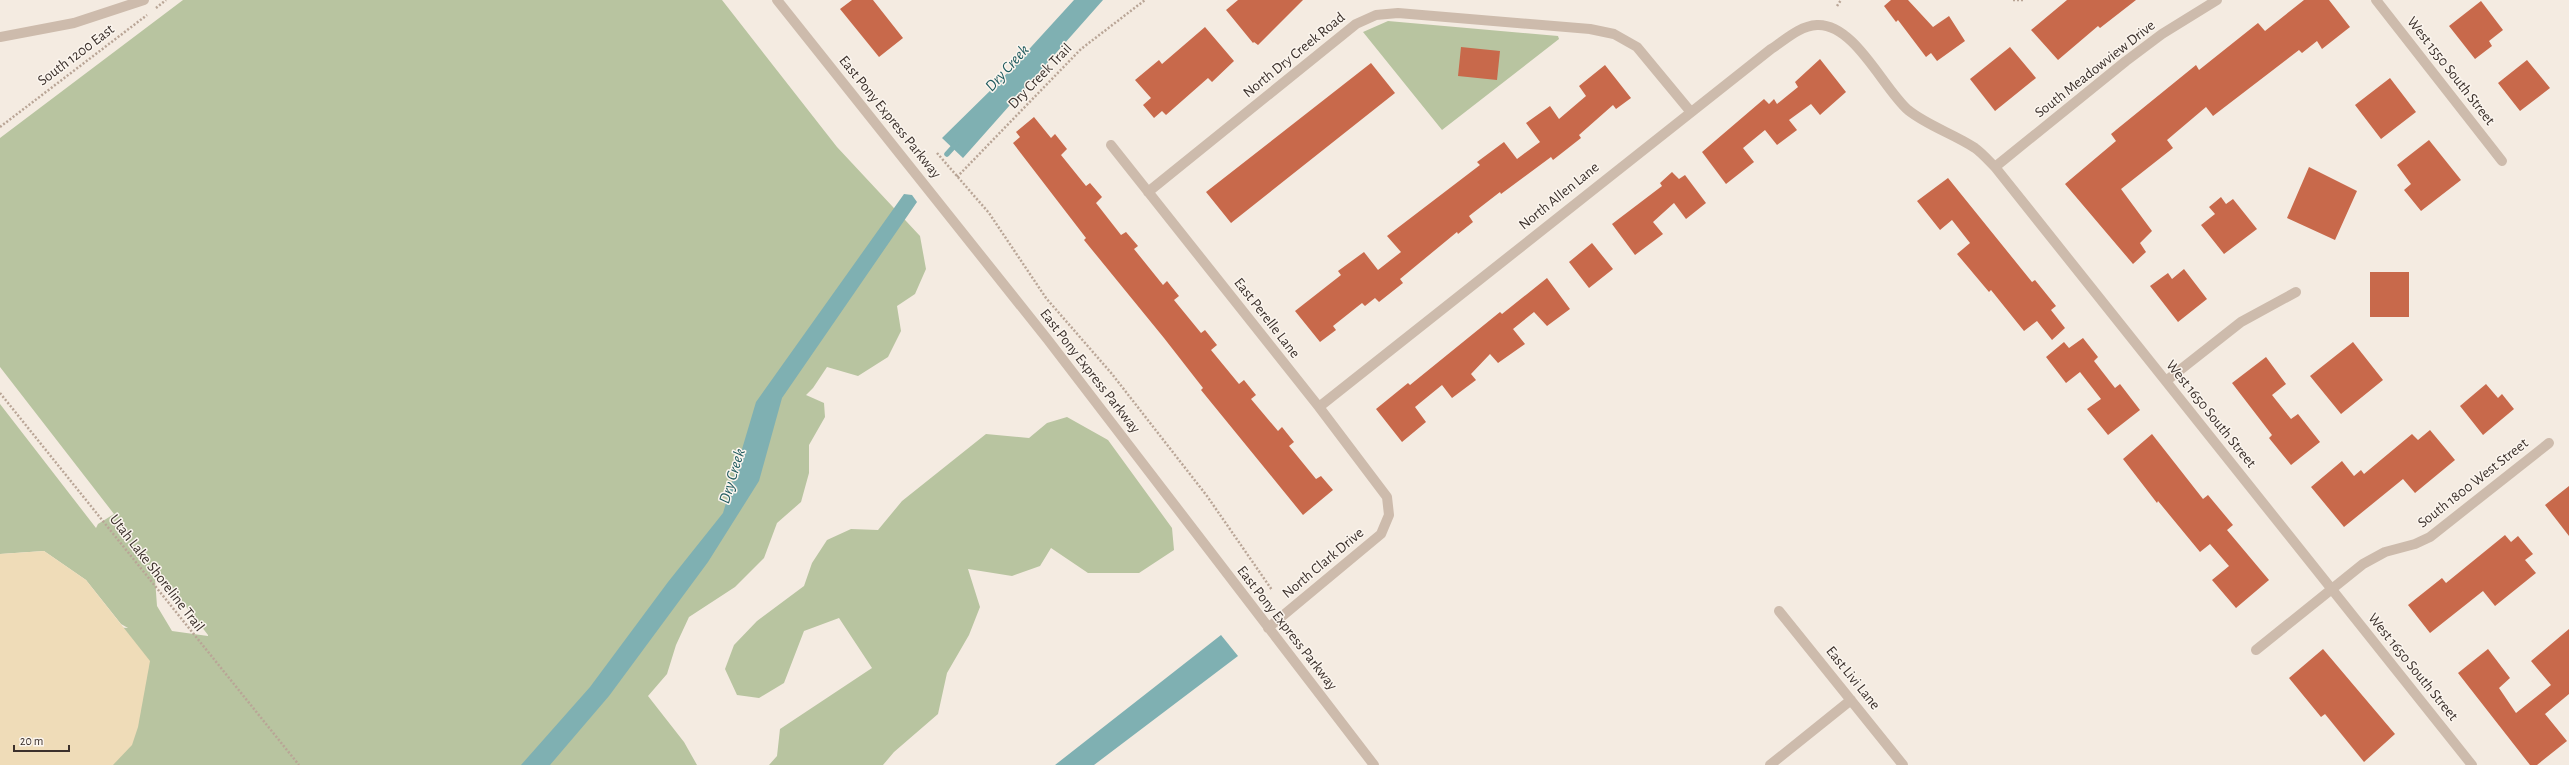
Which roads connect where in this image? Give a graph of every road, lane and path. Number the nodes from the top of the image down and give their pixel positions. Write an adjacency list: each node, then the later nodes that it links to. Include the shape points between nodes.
1 (144, 0): 14 (street, via 74,23)
2 (166, 0): 11 (path)
3 (777, 0): 32 (street, East Pony Express Parkway, via 1043,334)
4 (1145, 0): 21 (path, Dry Creek Trail, via 1081,49)
5 (1841, 0): 10 (path)
6 (2013, 0): 7 (path)
7 (2025, 0)
8 (2217, 0): 20 (street, South Meadowview Drive, via 2162,34 2126,61)
9 (2376, 0): 19 (street, West 1550 South Street)
10 (1837, 6)
11 (154, 9)
12 (148, 14): 16 (path, South 1200 East)
13 (1827, 26): 15 (street, North Allen Lane, via 1816,25 1798,31); 20 (street, West 1650 South Street, via 1838,31 1856,46 1905,107 1975,149)
14 (0, 37)
15 (1690, 111): 22 (street, North Dry Creek Road, via 1637,47 1614,34 1590,28 1398,13 1376,15 1356,24); 26 (street, North Allen Lane)
16 (0, 127)
17 (1111, 145): 22 (street, East Perelle Lane)
18 (937, 153): 21 (path)
19 (2502, 161)
20 (1995, 167): 24 (street, West 1650 South Street)
21 (957, 177): 30 (path, via 989,213 1046,298 1112,374 1207,496)
22 (1148, 192): 26 (street, East Perelle Lane)
23 (2296, 292): 24 (street, via 2241,322)
24 (2166, 381): 29 (street, West 1650 South Street)
25 (0, 393): 35 (path, Utah Lake Shoreline Trail)
26 (1319, 407): 28 (street, East Perelle Lane, via 1384,492)
27 (2549, 443): 29 (street, South 1800 West Street, via 2430,537 2363,564)
28 (1389, 515): 32 (street, North Clark Drive, via 1381,534)
29 (2332, 589): 33 (street, South 1800 West Street); 39 (street, West 1650 South Street)
30 (1272, 590)
31 (1779, 610): 34 (street, East Livi Lane)
32 (1268, 628): 36 (street, East Pony Express Parkway)
33 (2256, 650)
34 (1851, 700): 37 (street); 38 (street, East Livi Lane)
35 (299, 765)
36 (1374, 765)
37 (1770, 765)
38 (1903, 765)
39 (2472, 765)

